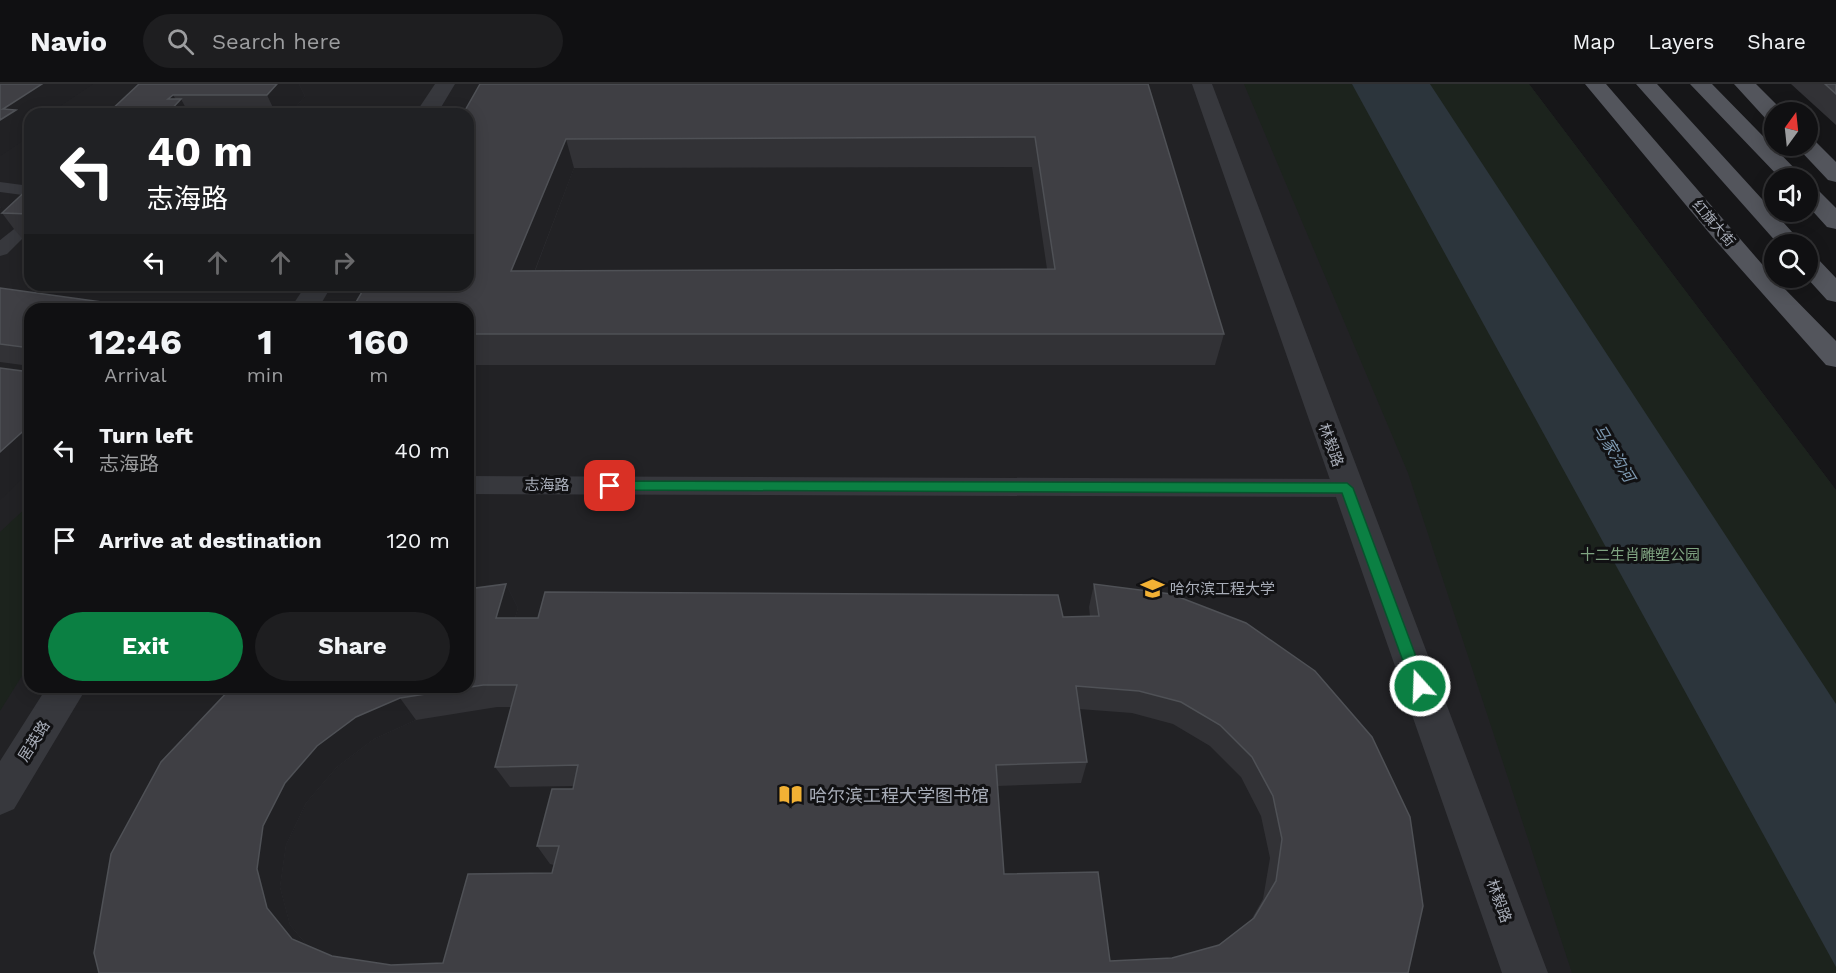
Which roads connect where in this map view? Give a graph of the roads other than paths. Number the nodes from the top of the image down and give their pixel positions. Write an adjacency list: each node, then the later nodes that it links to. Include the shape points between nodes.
1 (445, 84): 8 (street)
2 (1203, 84): 23 (street, 林毅路)
3 (1595, 84): 21 (main road, 红旗大街)
4 (1646, 84): 17 (main road)
5 (1700, 84): 10 (main road)
6 (1744, 84): 7 (main road)
7 (1764, 104)
8 (430, 108)
9 (1816, 156): 11 (main road)
10 (1783, 168)
11 (1836, 175)
12 (0, 187): 13 (lane)
13 (24, 190)
14 (1818, 203): 15 (main road)
15 (1836, 222)
16 (24, 227): 18 (lane)
17 (1782, 234)
18 (0, 250)
19 (1818, 274): 20 (main road)
20 (1836, 294)
21 (1836, 358)
22 (474, 485): 23 (lane, 志海路)
23 (1347, 488): 26 (street, 林毅路)
24 (64, 693): 25 (street, 居英路)
25 (0, 796)
26 (1526, 973)

